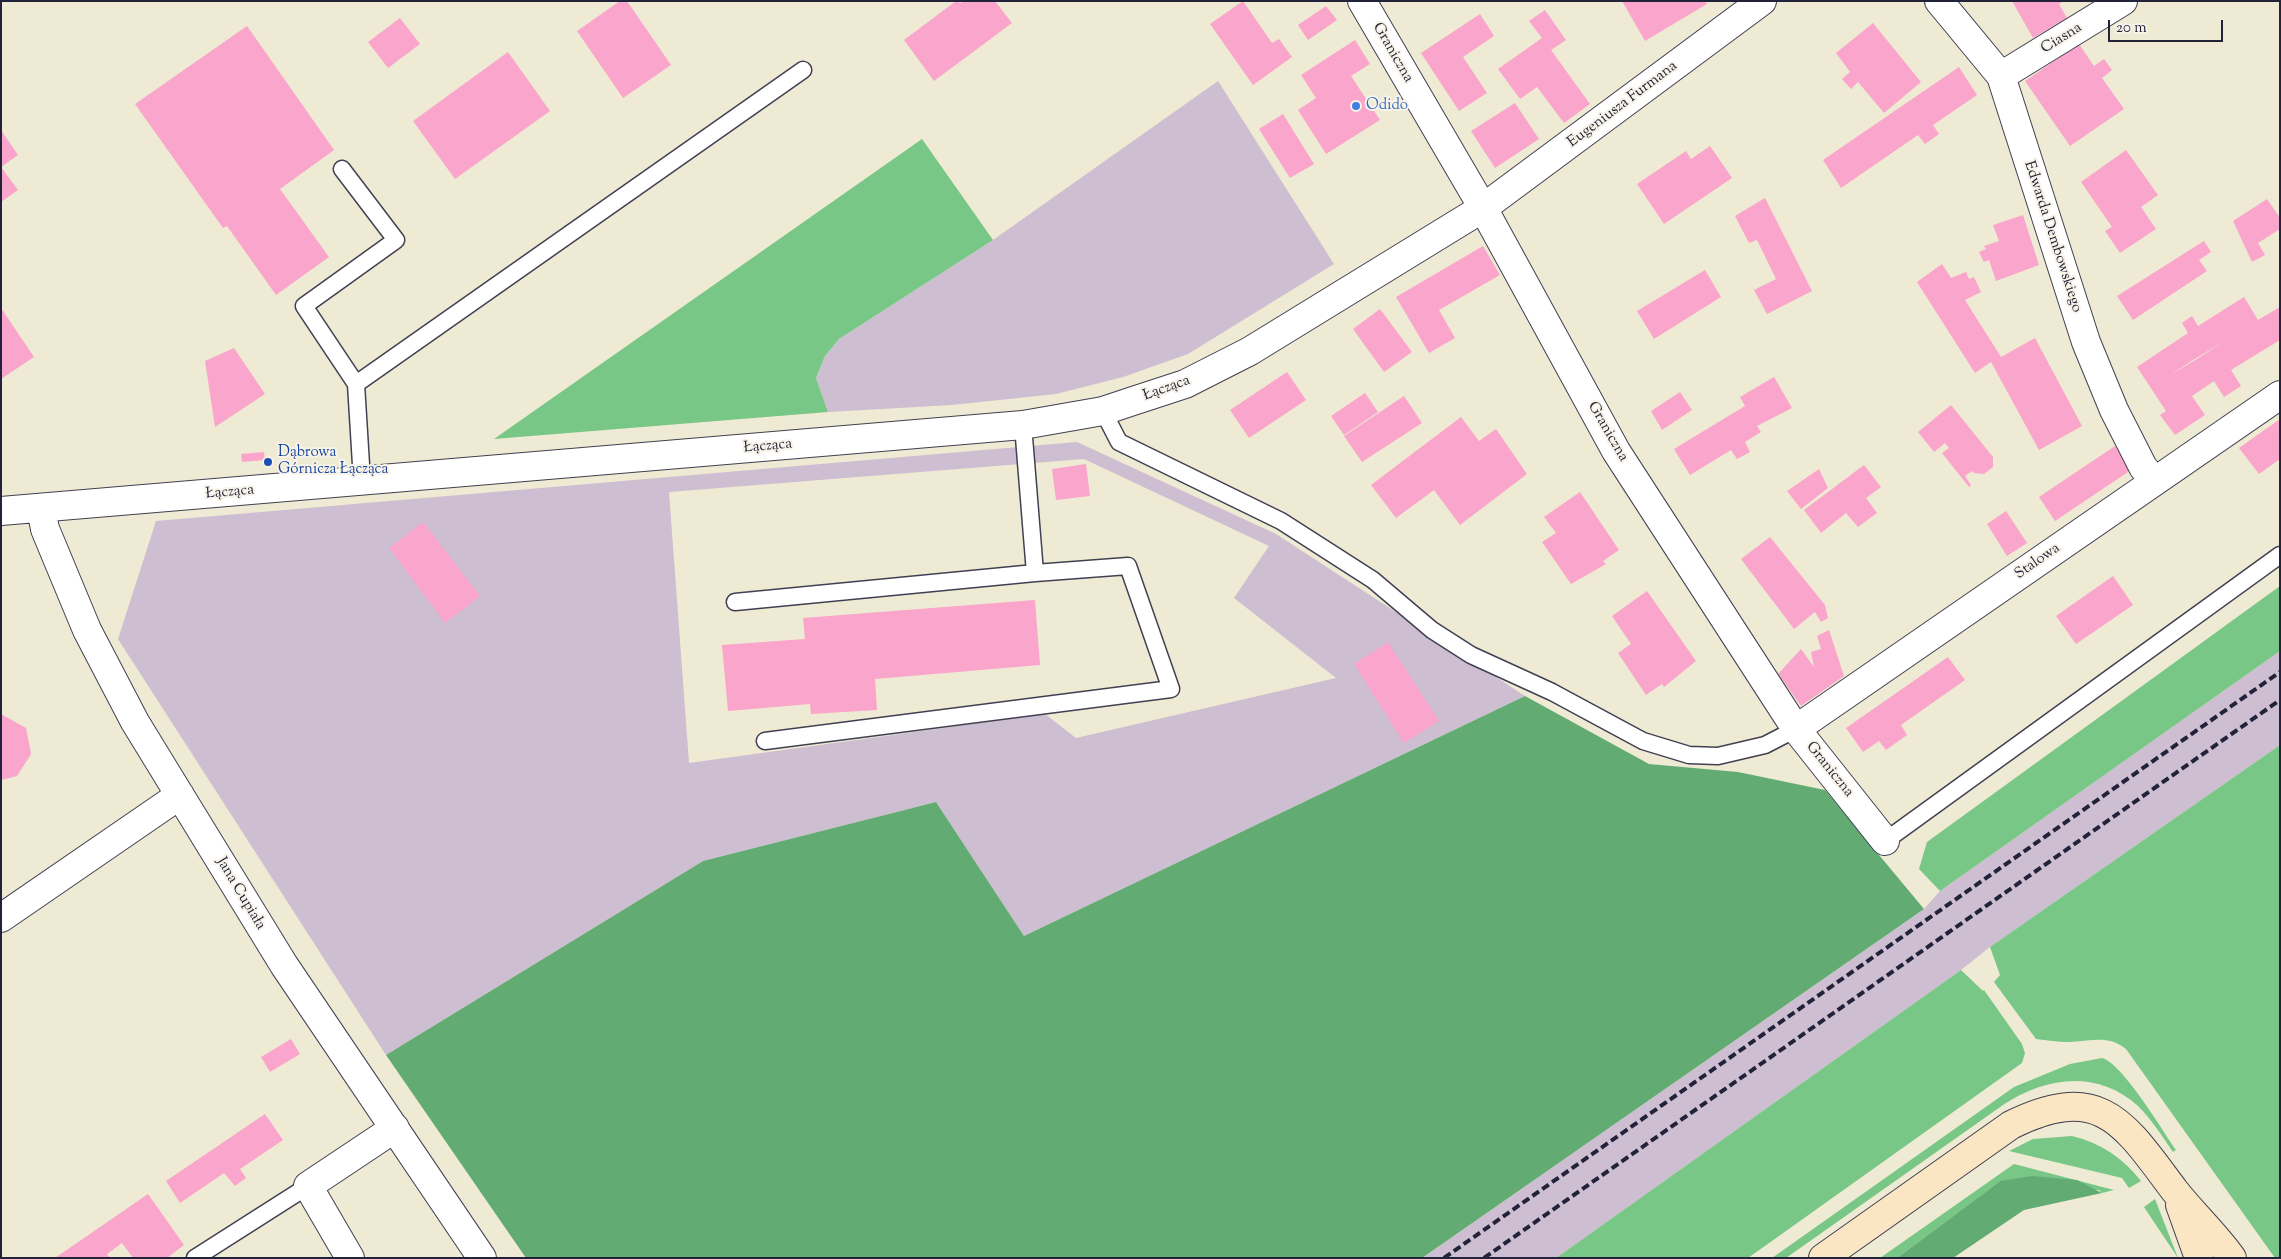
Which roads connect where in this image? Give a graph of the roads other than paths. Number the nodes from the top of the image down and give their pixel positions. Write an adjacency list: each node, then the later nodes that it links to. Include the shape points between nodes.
1 (1362, 1): 8 (street, Graniczna)
2 (1762, 1): 8 (street, Eugeniusza Furmana)
3 (1939, 1): 6 (street, Edwarda Dembowskiego)
4 (2123, 1): 6 (street, Ciasna)
5 (803, 70): 9 (lane)
6 (2001, 76): 14 (street, Edwarda Dembowskiego, via 2086,342 2118,418 2143,467)
7 (342, 169): 9 (lane, via 396,240 304,306)
8 (1483, 208): 11 (street, Łącząca, via 1250,351 1185,384); 20 (street, Graniczna, via 1616,451)
9 (356, 384): 13 (lane)
10 (2280, 395): 14 (street, Stalowa)
11 (1103, 411): 12 (street, Łącząca); 20 (lane, via 1119,442 1281,521 1373,580 1432,630 1471,655 1552,692 1643,741 1689,755 1718,756 1765,746)
12 (1023, 425): 13 (street, Łącząca); 18 (lane)
13 (362, 481): 15 (street, Łącząca)
14 (2154, 481): 20 (street, Stalowa)
15 (41, 508): 16 (street, Łącząca); 22 (street, Jana Cupiała, via 45,529 102,661)
16 (1, 511)
17 (2280, 555): 23 (lane)
18 (1036, 573): 19 (lane); 21 (lane, via 1128,566 1170,689)
19 (735, 602)
20 (1796, 730): 23 (street, Graniczna)
21 (765, 741)
22 (180, 795): 24 (street); 25 (street, Jana Cupiała, via 284,965)
23 (1885, 841)
24 (1, 918)
25 (395, 1128): 26 (street); 30 (street, Jana Cupiała)
26 (308, 1186): 28 (lane); 29 (street)
27 (2174, 1190): 31 (street, via 2146,1150 2122,1124 2099,1111 2075,1108 2046,1112 2012,1125); 32 (street); 33 (street)
28 (195, 1258)
29 (350, 1258)
30 (482, 1258)
31 (1823, 1258)
32 (2199, 1258)
33 (2232, 1258)

